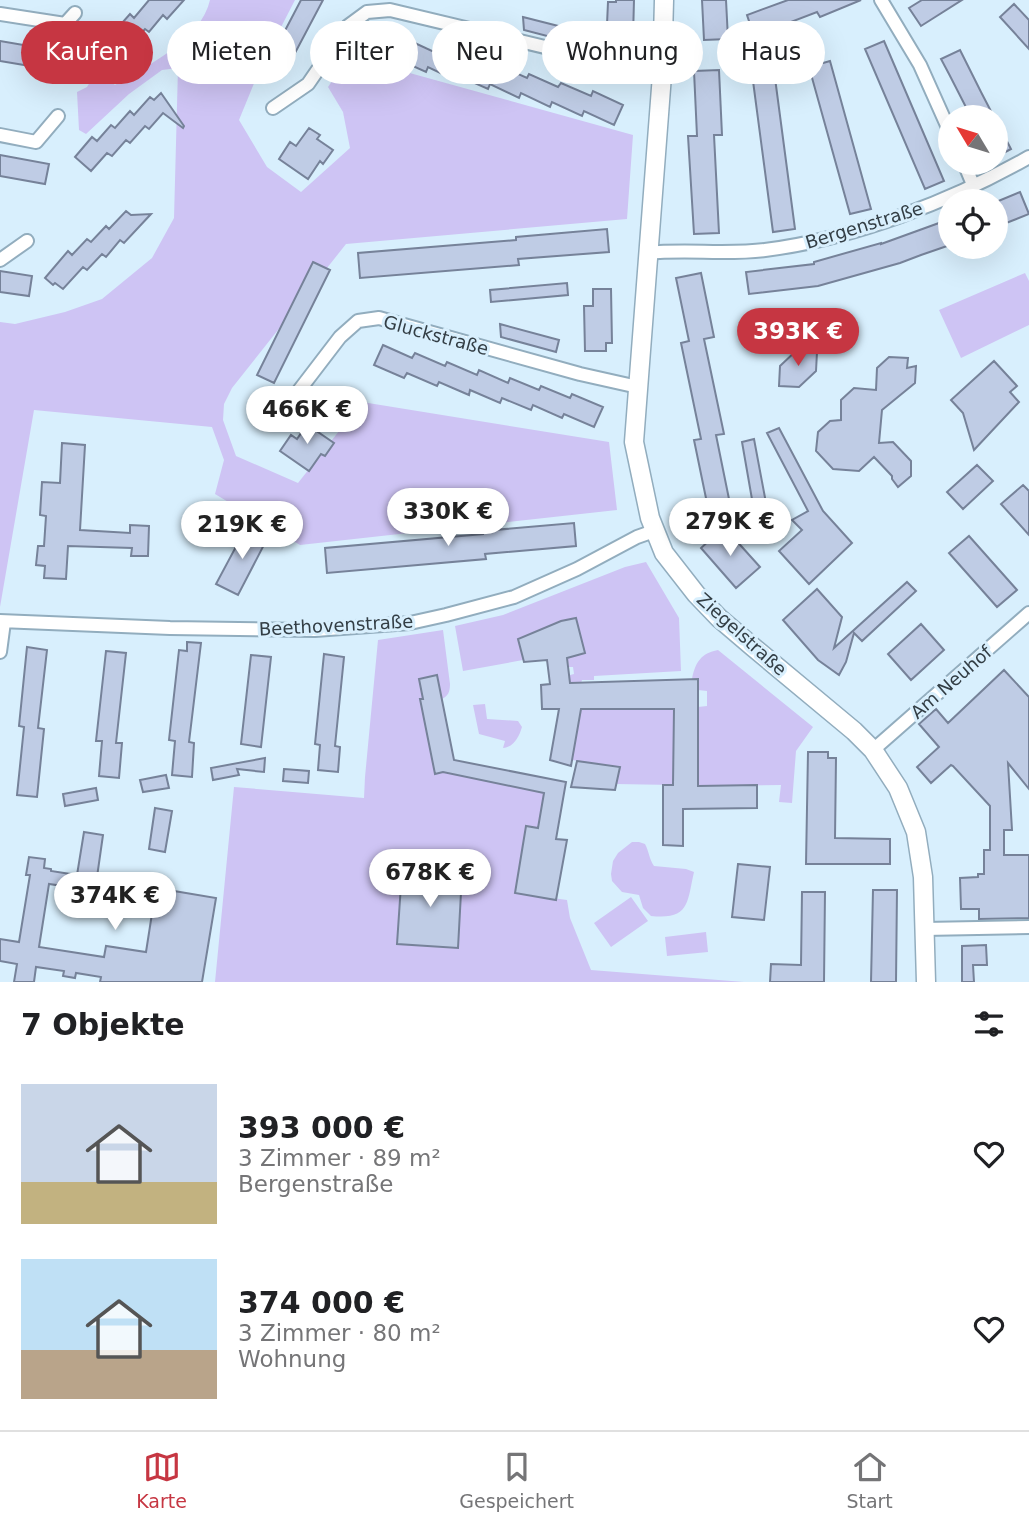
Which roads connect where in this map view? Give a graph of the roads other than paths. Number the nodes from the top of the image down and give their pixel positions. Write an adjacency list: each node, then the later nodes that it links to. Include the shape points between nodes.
1 (664, 0): 5 (main road, Ziegelstraße)
2 (885, 1): 8 (street)
3 (75, 13): 4 (street, via 65,24)
4 (0, 14)
5 (663, 21)
6 (542, 46): 9 (street, via 390,10 367,12 348,26 308,84)
7 (661, 84): 16 (main road, Ziegelstraße)
8 (938, 105)
9 (273, 108)
10 (58, 116): 11 (street, via 36,142)
11 (0, 135)
12 (1029, 157): 14 (street, Bergenstraße)
13 (969, 175): 14 (street)
14 (974, 187): 16 (street, Bergenstraße, via 834,238 763,251)
15 (27, 241): 17 (street)
16 (648, 253): 18 (main road, Ziegelstraße)
17 (0, 260)
18 (638, 387): 19 (street, Gluckstraße, via 379,318 358,321 340,337 291,401); 20 (main road, Ziegelstraße, via 634,442)
19 (269, 411)
20 (654, 531): 22 (street, Beethovenstraße, via 514,597 410,622 291,630); 24 (main road, Ziegelstraße, via 669,561 719,618)
21 (1029, 612): 24 (street, Am Neuhof)
22 (2, 621): 23 (street)
23 (0, 652)
24 (873, 750): 26 (main road, Ziegelstraße, via 898,788 916,832)
25 (1029, 927): 26 (street)
26 (924, 929): 27 (main road, Ziegelstraße)
27 (926, 982)

